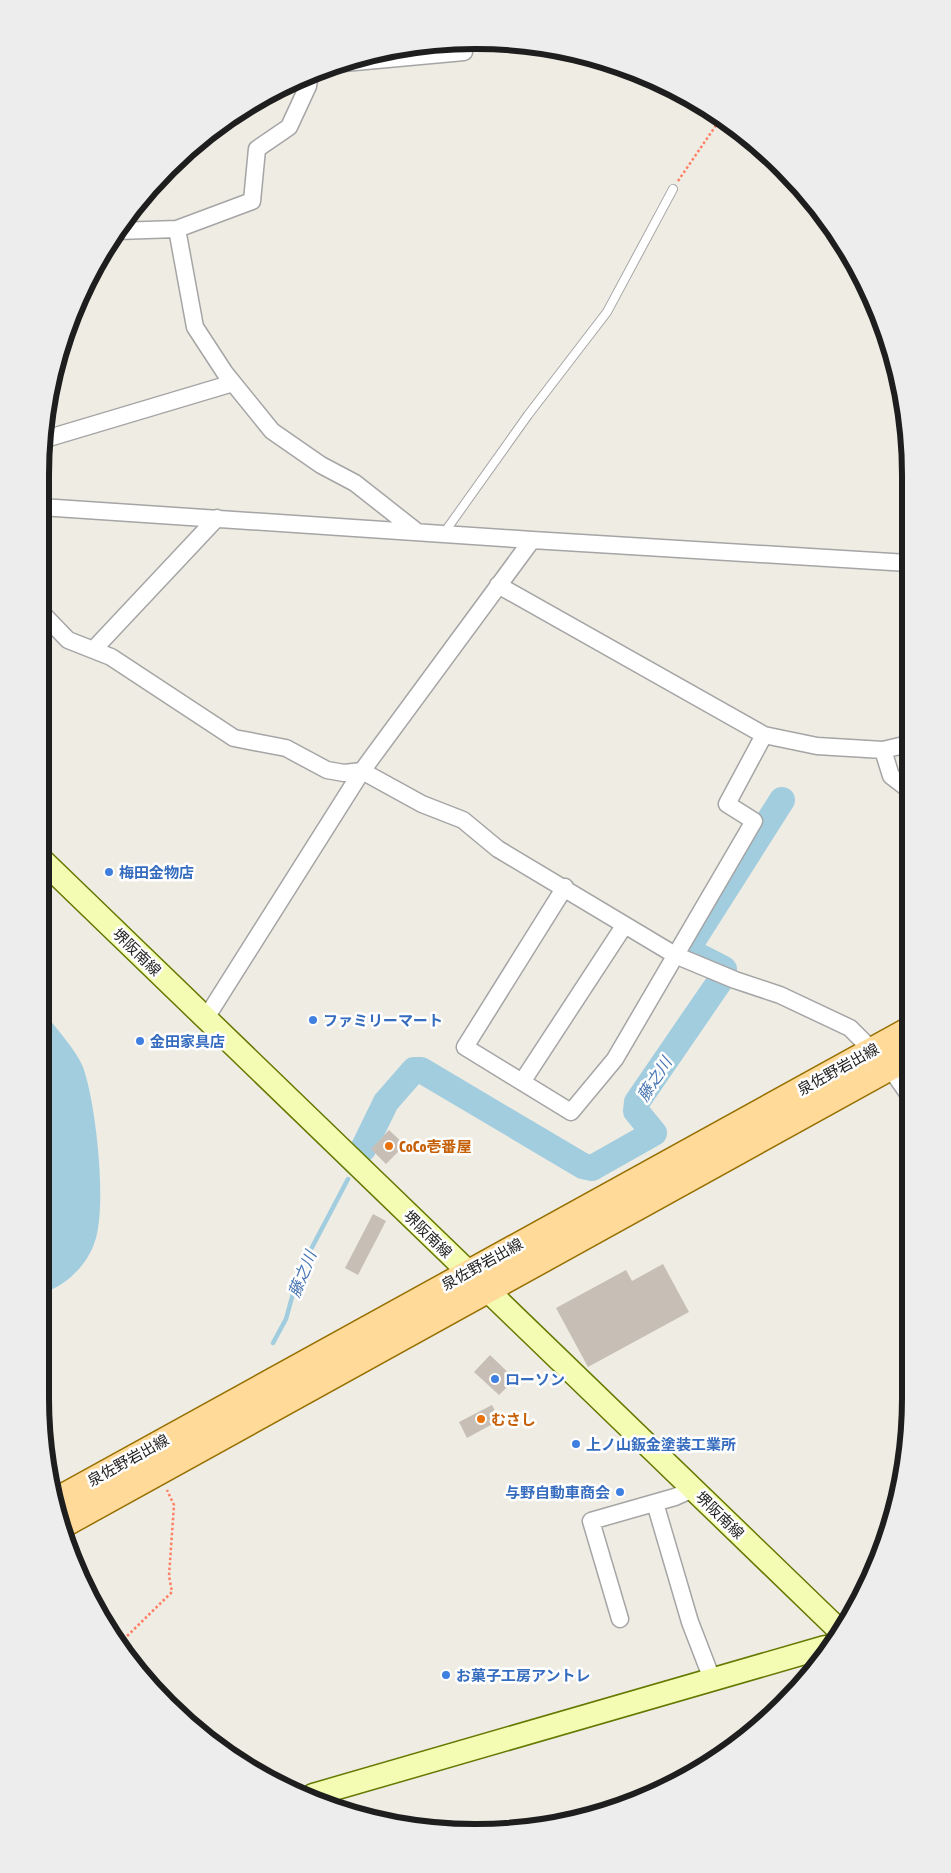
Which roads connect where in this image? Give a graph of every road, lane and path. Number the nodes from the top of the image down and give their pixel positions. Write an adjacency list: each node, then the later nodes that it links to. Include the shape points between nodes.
1 (464, 52): 2 (street)
2 (380, 60)
3 (309, 83): 6 (street, via 289,127 257,149 252,200)
4 (716, 123): 5 (path)
5 (672, 189): 13 (lane, via 607,312)
6 (177, 229): 7 (street); 8 (street, via 195,327)
7 (126, 231)
8 (233, 383): 9 (street); 12 (street, via 272,431 321,465 355,483)
9 (51, 437)
10 (49, 508): 11 (street)
11 (217, 518): 12 (street); 18 (street)
12 (416, 531): 13 (street)
13 (444, 533): 14 (street)
14 (532, 540): 15 (street); 16 (street)
15 (902, 563)
16 (498, 585): 19 (street); 22 (street)
17 (49, 620): 18 (street, via 68,640)
18 (94, 649): 22 (street, via 234,738 286,748 327,770)
19 (764, 735): 21 (street, via 817,746); 27 (street, via 727,804 754,821)
20 (902, 745): 21 (street)
21 (883, 750): 23 (street, via 891,776)
22 (362, 772): 25 (street, via 422,804 463,820 498,849); 28 (street)
23 (902, 784)
24 (49, 868): 28 (main road, 堺阪南線)
25 (565, 887): 26 (street); 32 (street, via 465,1047)
26 (624, 926): 27 (street); 32 (street)
27 (675, 955): 30 (street, via 780,995 850,1028); 32 (street, via 615,1060 571,1112)
28 (206, 1018): 33 (main road, 堺阪南線)
29 (902, 1034): 30 (main road, 泉佐野岩出線)
30 (872, 1050): 31 (street); 33 (main road, 泉佐野岩出線)
31 (899, 1062): 34 (main road, 泉佐野岩出線)
32 (522, 1082)
33 (467, 1272): 34 (main road, 堺阪南線); 37 (main road, 泉佐野岩出線)
34 (489, 1291): 35 (main road, 泉佐野岩出線); 36 (main road, 堺阪南線)
35 (158, 1473): 39 (main road, 泉佐野岩出線); 42 (path, via 174,1505 169,1576 172,1592)
36 (693, 1489): 38 (street); 41 (main road, 堺阪南線)
37 (61, 1498)
38 (655, 1503): 40 (street, via 591,1521); 44 (street, via 690,1622)
39 (67, 1523)
40 (620, 1619)
41 (835, 1626)
42 (124, 1639)
43 (820, 1648): 44 (main road)
44 (712, 1679): 45 (main road)
45 (317, 1794)

